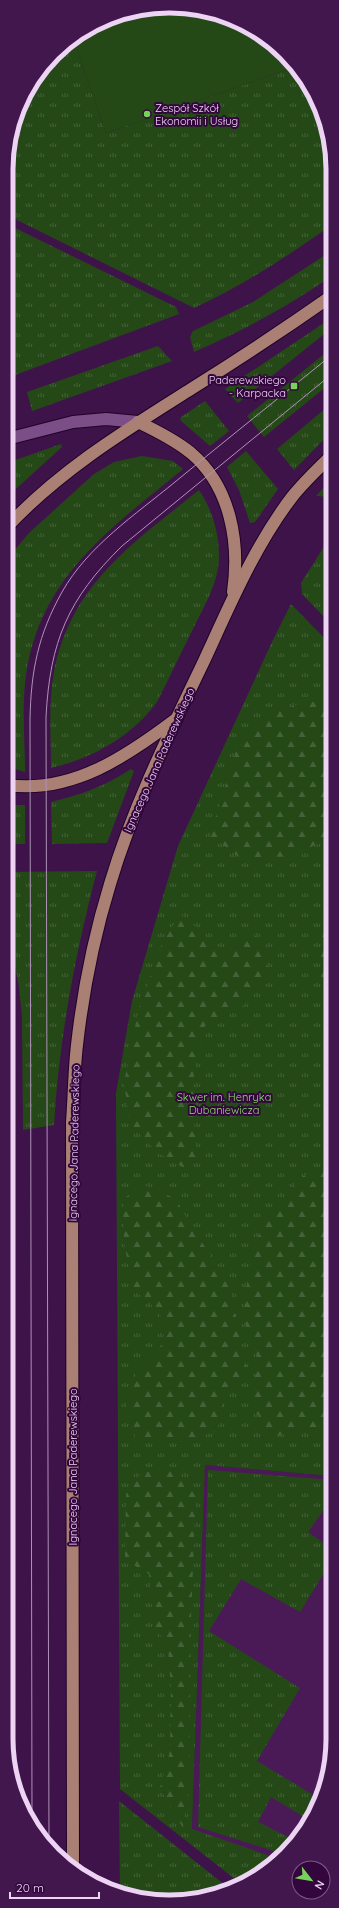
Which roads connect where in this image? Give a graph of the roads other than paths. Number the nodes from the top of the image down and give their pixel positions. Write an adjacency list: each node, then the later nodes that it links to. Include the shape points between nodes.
1 (326, 299): 2 (main road)
2 (138, 422): 3 (street, via 73,422); 5 (main road, via 49,485); 6 (main road, via 168,437 192,454 210,474 224,499 234,534 236,552)
3 (13, 437)
4 (326, 461): 6 (main road, Ignacego Jana Paderewskiego, via 304,482 286,506)
5 (13, 521)
6 (232, 601): 7 (main road, Ignacego Jana Paderewskiego)
7 (177, 718): 8 (main road, via 121,757 80,776 41,786); 9 (main road, Ignacego Jana Paderewskiego, via 130,826 109,886 85,987 75,1065 72,1122)
8 (13, 785)
9 (73, 1862)

